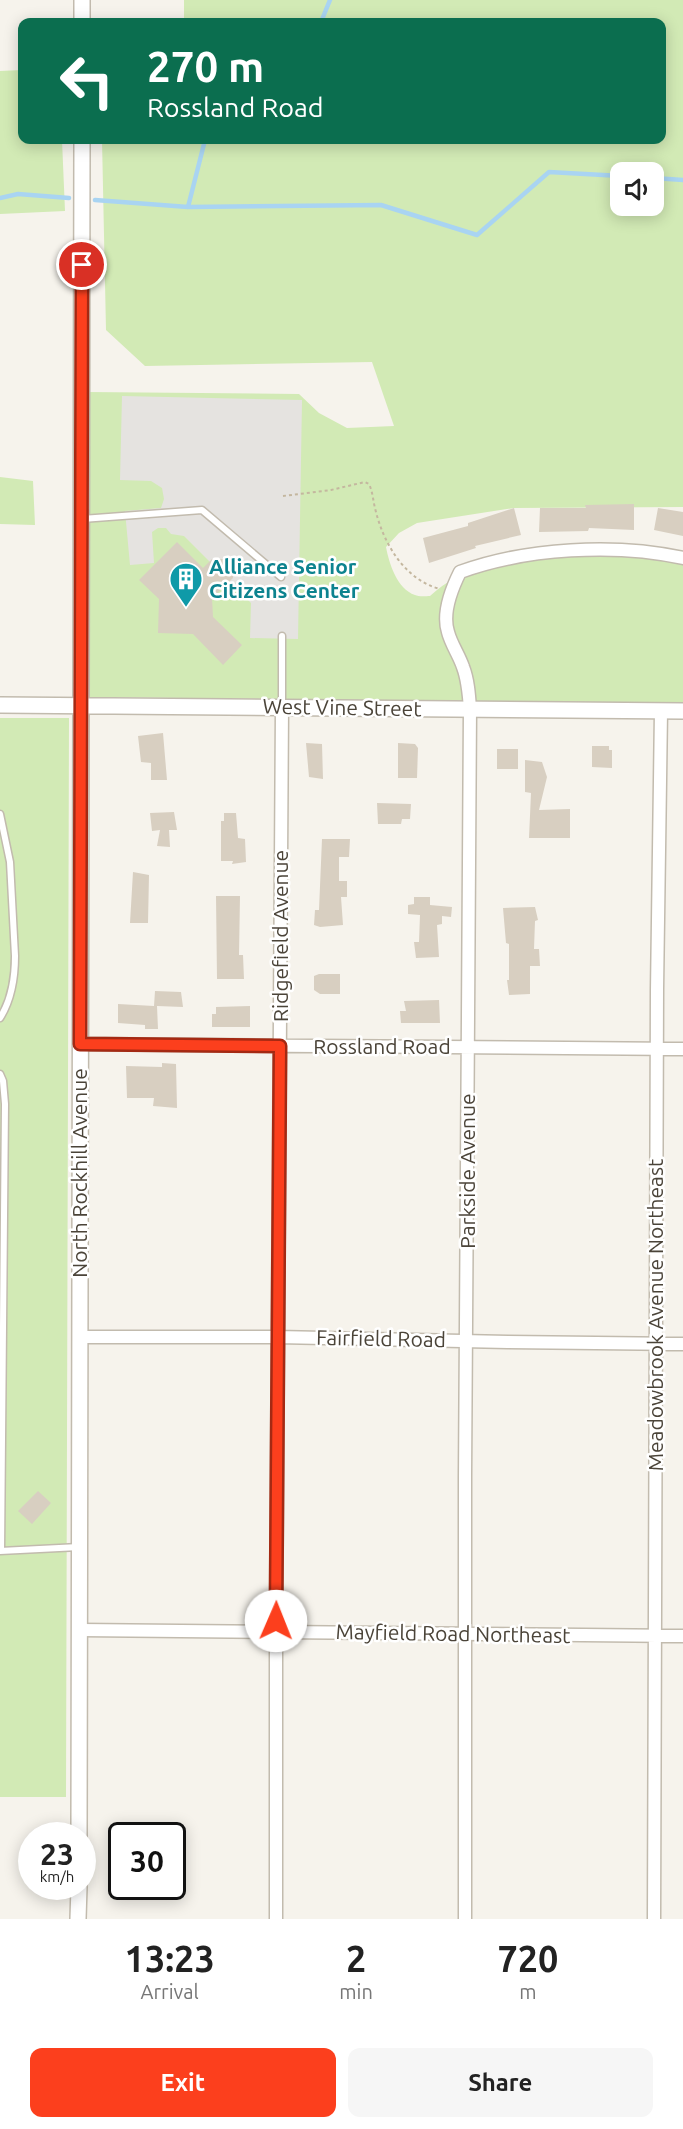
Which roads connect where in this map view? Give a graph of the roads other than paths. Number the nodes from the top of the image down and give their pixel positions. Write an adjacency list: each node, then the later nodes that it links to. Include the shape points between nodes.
1 (82, 0): 2 (street)
2 (82, 18)
3 (82, 144): 4 (street, North Rockhill Avenue)
4 (82, 519): 6 (lane, via 202,510); 9 (street, North Rockhill Avenue)
5 (683, 558): 11 (street, Parkside Avenue, via 638,551 541,553 460,572 447,609 447,630 464,668)
6 (281, 577)
7 (282, 636): 10 (lane)
8 (0, 705): 9 (street, West Vine Street)
9 (80, 706): 10 (street, West Vine Street); 16 (street, North Rockhill Avenue)
10 (282, 707): 11 (street, West Vine Street); 17 (street, Ridgefield Avenue)
11 (470, 709): 12 (street, West Vine Street); 18 (street, Parkside Avenue)
12 (661, 711): 13 (street, West Vine Street); 19 (street, Meadowbrook Avenue Northeast)
13 (683, 711)
14 (0, 814): 15 (lane, via 10,862 15,964 10,998)
15 (0, 1017)
16 (80, 1044): 17 (street, Rossland Road); 22 (street, North Rockhill Avenue)
17 (280, 1046): 18 (street, Rossland Road); 23 (street, Ridgefield Avenue)
18 (468, 1048): 19 (street, Rossland Road); 24 (street, Parkside Avenue)
19 (657, 1049): 20 (street, Rossland Road); 25 (street, Meadowbrook Avenue Northeast)
20 (683, 1049)
21 (0, 1074): 27 (lane, via 5,1104)
22 (80, 1337): 23 (street, Fairfield Road); 28 (street, North Rockhill Avenue)
23 (278, 1337): 24 (street, Fairfield Road); 31 (street, Ridgefield Avenue)
24 (467, 1341): 25 (street, Fairfield Road); 32 (street, Parkside Avenue)
25 (656, 1343): 26 (street, Fairfield Road); 33 (street, Meadowbrook Avenue Northeast)
26 (683, 1344)
27 (1, 1386): 29 (lane)
28 (80, 1546): 29 (lane); 30 (street, North Rockhill Avenue)
29 (1, 1551)
30 (80, 1630): 31 (street, Mayfield Road Northeast); 35 (street, North Rockhill Avenue)
31 (276, 1632): 32 (street, Mayfield Road Northeast); 38 (street, Ridgefield Avenue)
32 (466, 1634): 33 (street, Mayfield Road Northeast); 39 (street, Parkside Avenue)
33 (654, 1636): 34 (street, Mayfield Road Northeast); 40 (street, Meadowbrook Avenue Northeast)
34 (683, 1636)
35 (79, 1822)
36 (79, 1900): 37 (street)
37 (78, 1919)
38 (276, 1919)
39 (465, 1919)
40 (654, 1919)

